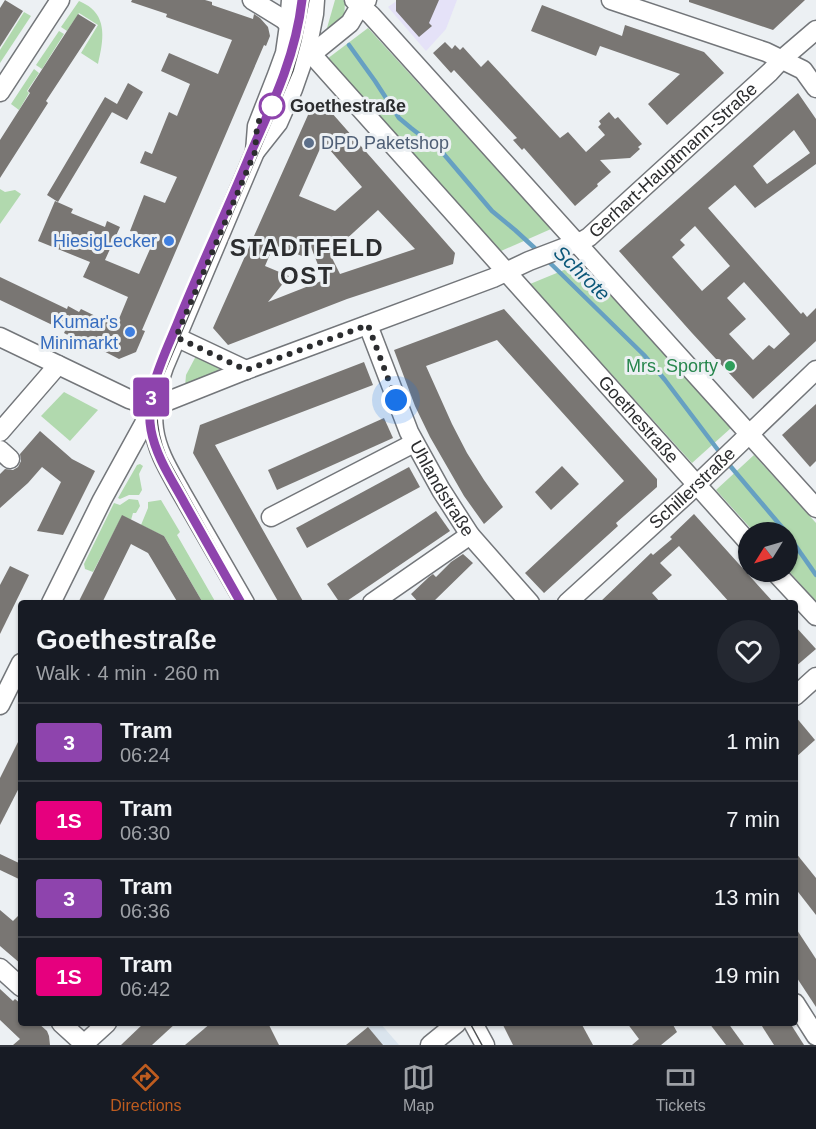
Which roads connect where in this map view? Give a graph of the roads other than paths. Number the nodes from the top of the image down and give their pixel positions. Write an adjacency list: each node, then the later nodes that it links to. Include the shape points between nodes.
1 (60, 0): 12 (street)
2 (252, 0): 7 (street)
3 (291, 0): 7 (street)
4 (315, 0): 9 (street)
5 (611, 0): 10 (street)
6 (361, 2): 9 (street, via 350,23 318,49); 14 (street)
7 (290, 25): 9 (street, Goethestraße); 13 (street, via 281,65 257,126)
8 (816, 30): 10 (street, Gerhart-Hauptmann-Straße)
9 (307, 49): 13 (street, via 278,123); 15 (street, Goethestraße)
10 (781, 60): 11 (street, via 803,69); 14 (street, Gerhart-Hauptmann-Straße, via 589,237)
11 (816, 88)
12 (0, 92)
13 (255, 152): 18 (street)
14 (576, 242): 15 (street, Gerhart-Hauptmann-Straße); 24 (street)
15 (506, 272): 16 (street, Gerhart-Hauptmann-Straße); 26 (street, Goethestraße)
16 (368, 325): 20 (street, Gerhart-Hauptmann-Straße); 25 (street, Uhlandstraße)
17 (0, 337): 19 (street)
18 (176, 337): 20 (street); 22 (street, via 156,388)
19 (58, 365): 22 (street); 23 (street)
20 (246, 370): 22 (street, Gerhart-Hauptmann-Straße)
21 (816, 370): 24 (street, Schillerstraße)
22 (153, 407): 32 (street); 33 (street, via 155,434 163,458)
23 (0, 432)
24 (749, 434): 26 (street, Schillerstraße); 27 (street)
25 (414, 443): 28 (street); 30 (street, Uhlandstraße)
26 (697, 484): 29 (street, Goethestraße); 36 (street, Schillerstraße)
27 (816, 508)
28 (271, 517)
29 (738, 531)
30 (470, 535): 34 (street); 35 (street, Uhlandstraße)
31 (785, 582): 37 (street)
32 (52, 600)
33 (243, 600)
34 (376, 600)
35 (527, 600)
36 (570, 600)
37 (816, 616)
38 (18, 669): 41 (street)
39 (816, 677): 40 (street)
40 (798, 693)
41 (1, 702)
42 (0, 968): 43 (street)
43 (18, 984)
44 (798, 1008): 49 (street)
45 (64, 1026): 50 (street)
46 (104, 1026): 50 (street)
47 (453, 1026): 51 (street)
48 (475, 1026): 52 (street)
49 (816, 1036)
50 (83, 1044)
51 (430, 1045)
52 (485, 1045)

